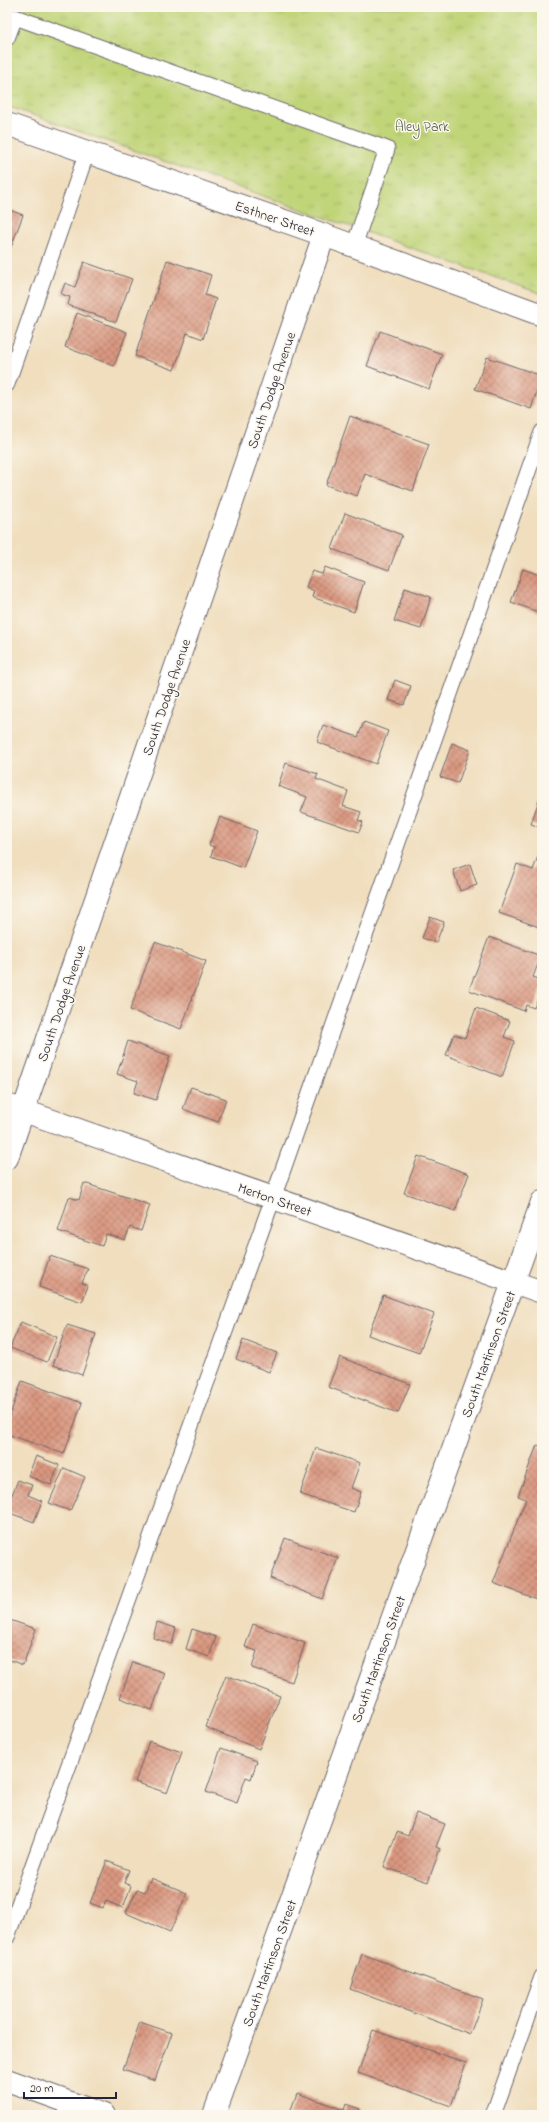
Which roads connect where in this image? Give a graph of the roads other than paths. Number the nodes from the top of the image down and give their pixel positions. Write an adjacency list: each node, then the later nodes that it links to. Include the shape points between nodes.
1 (7, 38): 5 (lane, via 15,17 387,149)
2 (7, 124): 3 (street, Esthner Street)
3 (87, 152): 4 (street, Esthner Street); 7 (lane)
4 (324, 235): 5 (street, Esthner Street); 9 (street, South Dodge Avenue)
5 (354, 246): 6 (street, Esthner Street)
6 (542, 315)
7 (7, 384)
8 (542, 432): 11 (lane)
9 (15, 1108): 10 (street, South Dodge Avenue); 11 (street, Merton Street)
10 (7, 1158)
11 (273, 1198): 13 (street, Merton Street); 15 (lane)
12 (542, 1202): 13 (street, South Martinson Street)
13 (514, 1282): 14 (street, Merton Street); 19 (street, South Martinson Street)
14 (542, 1292)
15 (7, 1937)
16 (542, 1977): 20 (lane)
17 (7, 2080): 18 (street)
18 (104, 2115)
19 (214, 2115)
20 (493, 2115)

